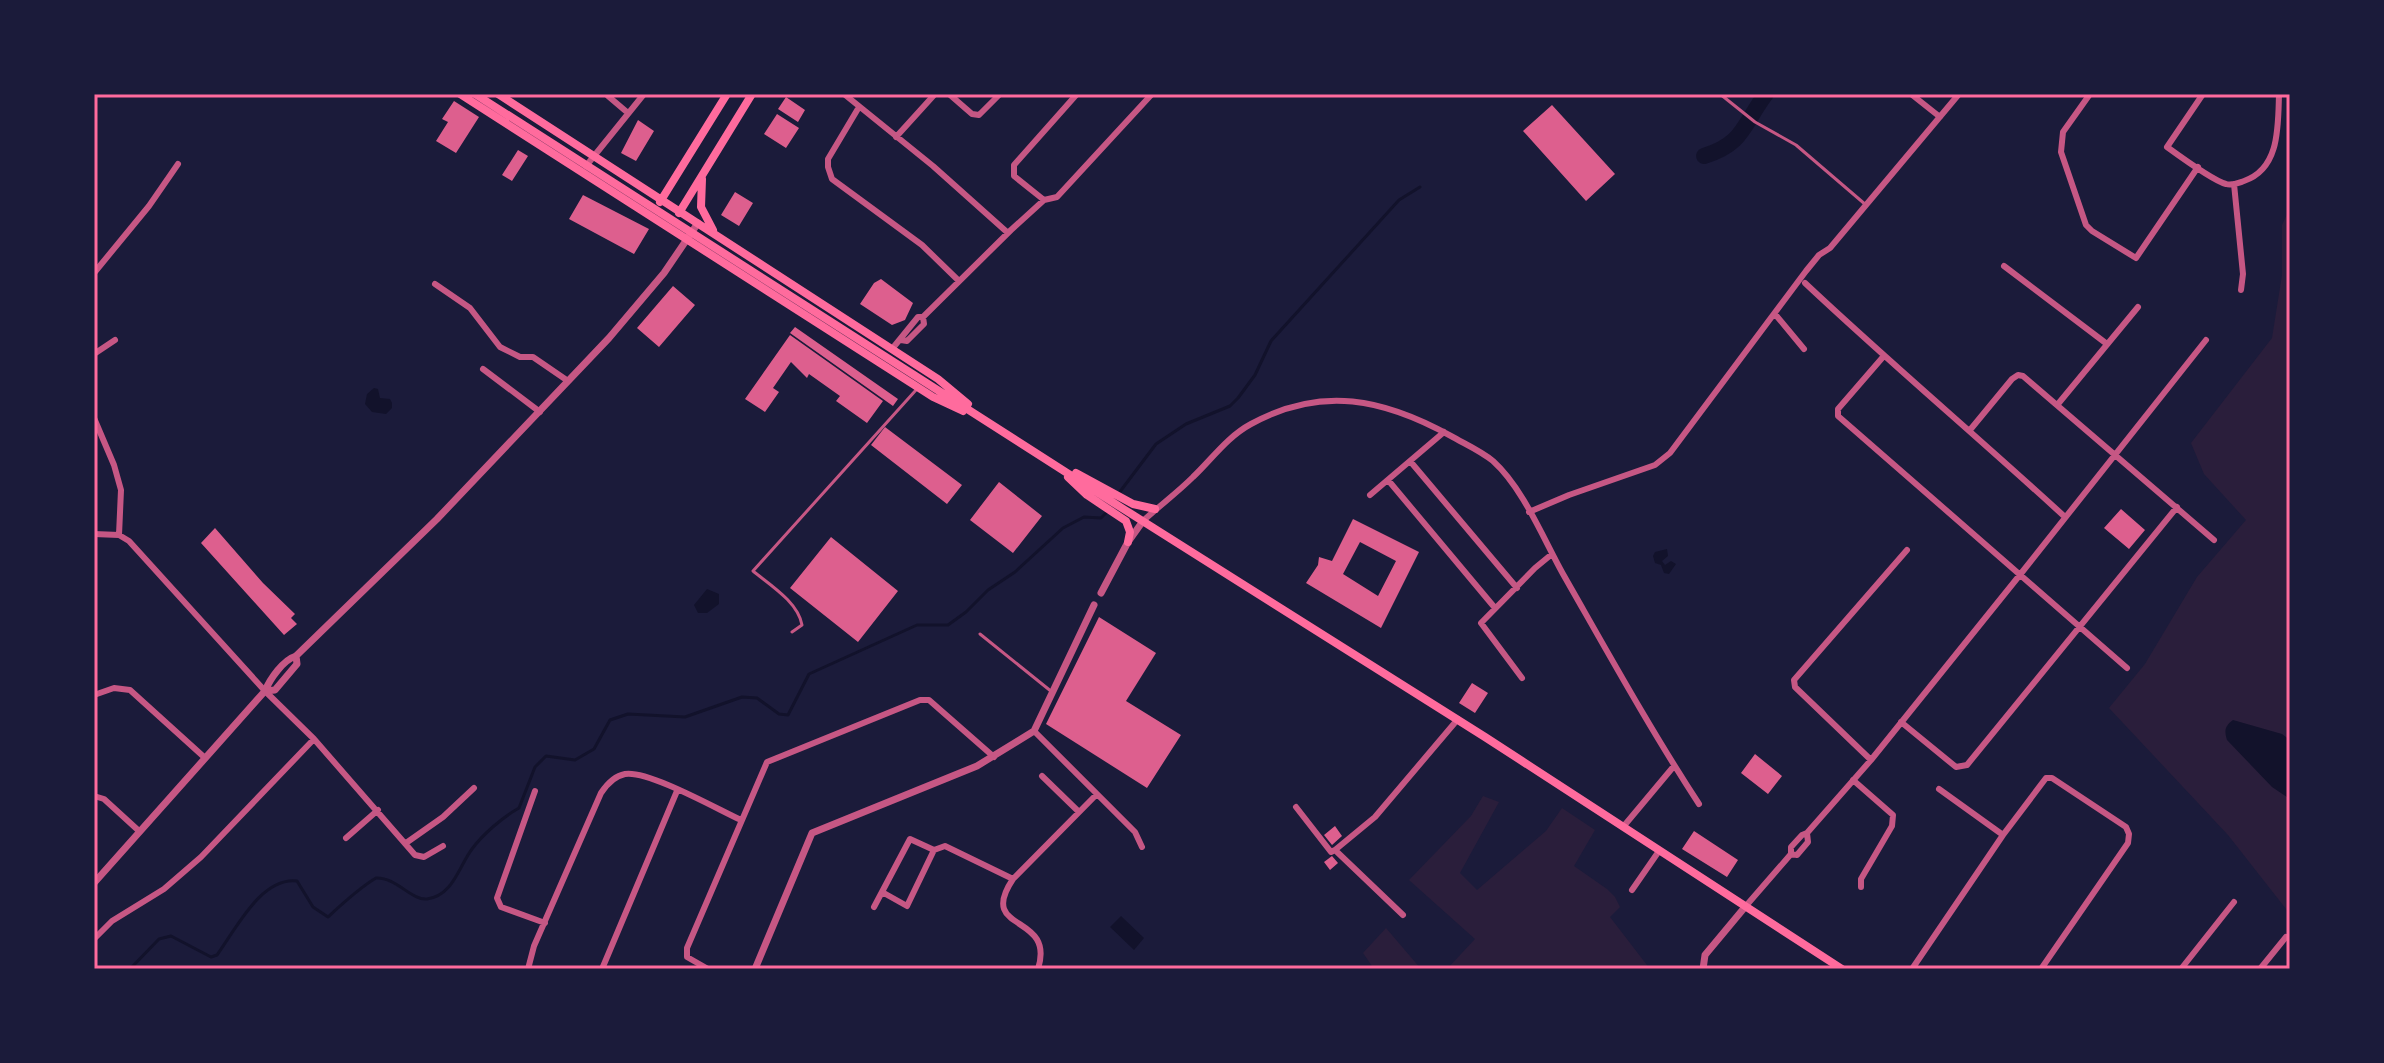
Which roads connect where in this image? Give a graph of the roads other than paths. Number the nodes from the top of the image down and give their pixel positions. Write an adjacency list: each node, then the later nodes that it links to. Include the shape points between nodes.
1 (460, 94): 27 (main road)
2 (475, 94): 67 (main road)
3 (498, 94): 24 (main road)
4 (644, 94): 21 (street)
5 (727, 94): 32 (main road)
6 (752, 94): 28 (main road)
7 (844, 94): 20 (street)
8 (935, 94): 23 (street)
9 (949, 94): 10 (street, via 979,115)
10 (1000, 94)
11 (1077, 94): 33 (street, via 1013,168 1014,176)
12 (1152, 94): 33 (street, via 1057,197)
13 (1720, 94): 34 (lane, via 1796,145)
14 (1911, 94): 22 (street)
15 (1959, 94): 22 (street)
16 (2090, 94): 26 (street, via 2063,132 2061,152 2092,231 2136,258)
17 (2203, 94): 26 (street, via 2168,145)
18 (2279, 94): 30 (street, via 2268,164)
19 (608, 96): 21 (street)
20 (859, 107): 23 (street); 45 (street, via 828,159 832,179 922,245)
21 (628, 113): 24 (street)
22 (1940, 117): 34 (street)
23 (896, 137): 39 (street)
24 (594, 156): 27 (street); 29 (main road)
25 (178, 164): 43 (street)
26 (2198, 167): 30 (street)
27 (581, 172): 31 (main road)
28 (703, 174): 35 (main road); 40 (main road, via 701,207)
29 (625, 177): 31 (main road, via 623,188); 32 (main road)
30 (2234, 184): 48 (street)
31 (614, 194): 36 (main road)
32 (662, 200): 35 (main road); 36 (main road)
33 (1044, 200): 39 (street)
34 (1866, 205): 53 (street, via 1819,255)
35 (680, 211): 37 (main road); 38 (main road)
36 (651, 216): 38 (main road)
37 (698, 223): 40 (main road); 41 (street)
38 (670, 228): 41 (main road)
39 (1008, 233): 45 (street)
40 (717, 236): 44 (main road)
41 (687, 239): 49 (main road); 62 (street, via 628,316)
42 (2004, 266): 56 (street)
43 (94, 273)
44 (779, 276): 49 (main road, via 769,281); 50 (main road)
45 (959, 281): 57 (street, via 923,317 924,324)
46 (1805, 283): 60 (street)
47 (435, 284): 62 (street, via 470,308 500,347 533,357)
48 (2241, 290)
49 (769, 291): 52 (main road)
50 (806, 293): 52 (main road); 57 (main road)
51 (2138, 307): 56 (street)
52 (796, 308): 63 (main road)
53 (1775, 314): 58 (street); 79 (street, via 1670,453 1655,465)
54 (115, 340): 59 (street)
55 (2206, 340): 70 (street)
56 (2107, 344): 64 (street)
57 (892, 349): 67 (main road, via 940,380)
58 (1804, 349)
59 (94, 354)
60 (1883, 357): 68 (street); 88 (street, via 1838,409 1838,416)
61 (483, 369): 65 (street)
62 (568, 381): 65 (street)
63 (918, 387): 67 (main road); 94 (lane, via 753,571 799,614 802,625)
64 (2058, 404): 68 (street, via 2018,375); 70 (street)
65 (540, 412): 98 (street, via 437,519 289,658)
66 (94, 418): 83 (street, via 121,490)
67 (993, 425): 71 (main road)
68 (1970, 430): 80 (street)
69 (1444, 432): 72 (street); 78 (street, via 1369,402 1307,403 1241,429); 79 (street, via 1493,461)
70 (2115, 453): 76 (street); 80 (street)
71 (1040, 455): 74 (main road); 74 (main road)
72 (1410, 461): 73 (street); 89 (street)
73 (1388, 480): 75 (street); 92 (street)
74 (1091, 489): 77 (main road)
75 (1370, 495)
76 (2177, 507): 84 (street); 93 (street)
77 (1123, 508): 78 (main road); 81 (main road); 85 (main road)
78 (1155, 509): 81 (street)
79 (1529, 512): 87 (street)
80 (2065, 517): 88 (street)
81 (1143, 521): 85 (street); 101 (main road)
82 (94, 534): 83 (street)
83 (119, 535): 98 (street)
84 (2214, 540)
85 (1128, 542): 90 (street)
86 (1907, 550): 107 (street, via 1794,680 1795,687)
87 (1552, 554): 89 (street); 108 (street)
88 (2019, 576): 93 (street); 102 (street)
89 (1517, 588): 92 (street)
90 (1101, 593)
91 (1094, 605): 99 (street)
92 (1495, 608): 97 (street, via 1481,623)
93 (2081, 628): 96 (street); 102 (street, via 1962,768)
94 (792, 632)
95 (980, 634): 99 (lane)
96 (2127, 668)
97 (1522, 678)
98 (265, 691): 104 (street); 105 (street)
99 (1052, 693): 103 (street)
100 (94, 695): 105 (street, via 114,688 130,690)
101 (1458, 719): 122 (main road); 130 (street, via 1375,817)
102 (1901, 722): 107 (street)
103 (1034, 731): 106 (street); 115 (street)
104 (314, 739): 119 (street); 143 (street, via 192,865)
105 (204, 757): 123 (street)
106 (994, 757): 121 (street, via 929,700 920,700 767,762); 147 (street, via 812,833)
107 (1871, 760): 110 (street)
108 (1674, 766): 117 (street); 122 (street)
109 (1042, 776): 120 (street)
110 (1853, 780): 134 (street, via 1893,815); 139 (street, via 1807,833 1808,842 1797,855 1791,854)
111 (474, 788): 126 (street)
112 (1939, 789): 124 (street)
113 (535, 791): 141 (street, via 497,898 501,907)
114 (677, 791): 121 (street); 141 (street, via 642,775 611,780); 145 (street)
115 (1096, 795): 120 (street); 128 (street, via 1135,832)
116 (94, 796): 123 (street)
117 (1699, 804)
118 (1296, 807): 130 (street, via 1331,852)
119 (378, 810): 125 (street); 126 (street)
120 (1079, 812): 132 (street)
121 (741, 820): 146 (street, via 687,948 687,957)
122 (1623, 827): 131 (main road)
123 (139, 831): 133 (street)
124 (2003, 835): 151 (street); 152 (street, via 2046,778 2126,827 2129,834 2128,843)
125 (346, 838)
126 (406, 843): 127 (street, via 418,857)
127 (443, 846)
128 (1142, 847)
129 (934, 850): 132 (street, via 949,847); 136 (street, via 910,839); 136 (street, via 907,906)
130 (1335, 850): 140 (street)
131 (1659, 851): 135 (street); 139 (main road)
132 (1013, 879): 148 (street, via 1003,894 1004,912 1035,934 1041,950)
133 (94, 883)
134 (1861, 887)
135 (1632, 890)
136 (882, 892): 138 (street)
137 (2234, 902): 153 (street)
138 (874, 907)
139 (1745, 907): 149 (street, via 1705,955); 150 (main road)
140 (1403, 915)
141 (545, 923): 144 (street)
142 (2286, 937): 154 (street)
143 (94, 939)
144 (528, 969)
145 (602, 969)
146 (708, 969)
147 (755, 969)
148 (1038, 969)
149 (1703, 969)
150 (1842, 969)
151 (1912, 969)
152 (2041, 969)
153 (2181, 969)
154 (2260, 969)

